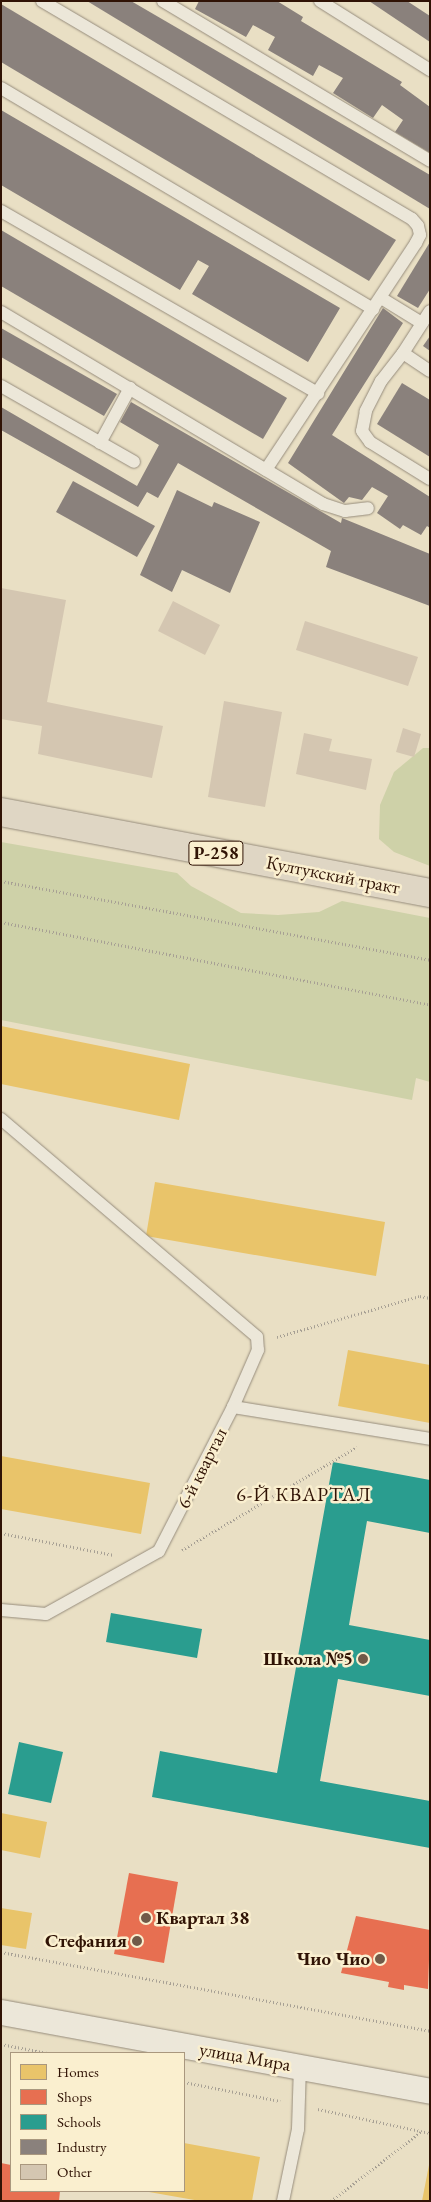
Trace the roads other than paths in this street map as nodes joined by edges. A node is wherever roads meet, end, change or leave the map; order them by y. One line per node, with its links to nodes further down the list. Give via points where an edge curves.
1 (42, 1): 8 (lane, via 412,219 420,234)
2 (163, 1): 6 (lane)
3 (320, 1): 4 (lane)
4 (430, 70)
5 (1, 88): 9 (lane)
6 (430, 161)
7 (1, 211): 17 (lane)
8 (381, 298): 9 (lane); 12 (lane)
9 (373, 309): 17 (lane)
10 (430, 311): 12 (lane)
11 (1, 312): 16 (lane)
12 (422, 323): 13 (lane)
13 (403, 354): 14 (lane); 21 (lane, via 381,381 366,411 362,431 370,442)
14 (430, 372)
15 (1, 386): 18 (lane)
16 (130, 388): 18 (lane); 20 (lane)
17 (318, 393): 20 (lane)
18 (100, 443): 19 (lane)
19 (134, 462)
20 (266, 470): 22 (lane, via 335,509)
21 (430, 479)
22 (368, 508)
23 (1, 812): 24 (main road, Култукский тракт / Р-258)
24 (430, 893)
25 (1, 1119): 26 (lane, via 256,1337 258,1350)
26 (233, 1407): 27 (lane, 6-й квартал); 28 (lane, 6-й квартал, via 159,1551 46,1614)
27 (430, 1439)
28 (1, 1610)
29 (1, 2012): 30 (street, улица Мира)
30 (300, 2066): 31 (street, улица Мира); 32 (lane, via 298,2128)
31 (430, 2091)
32 (284, 2201)

